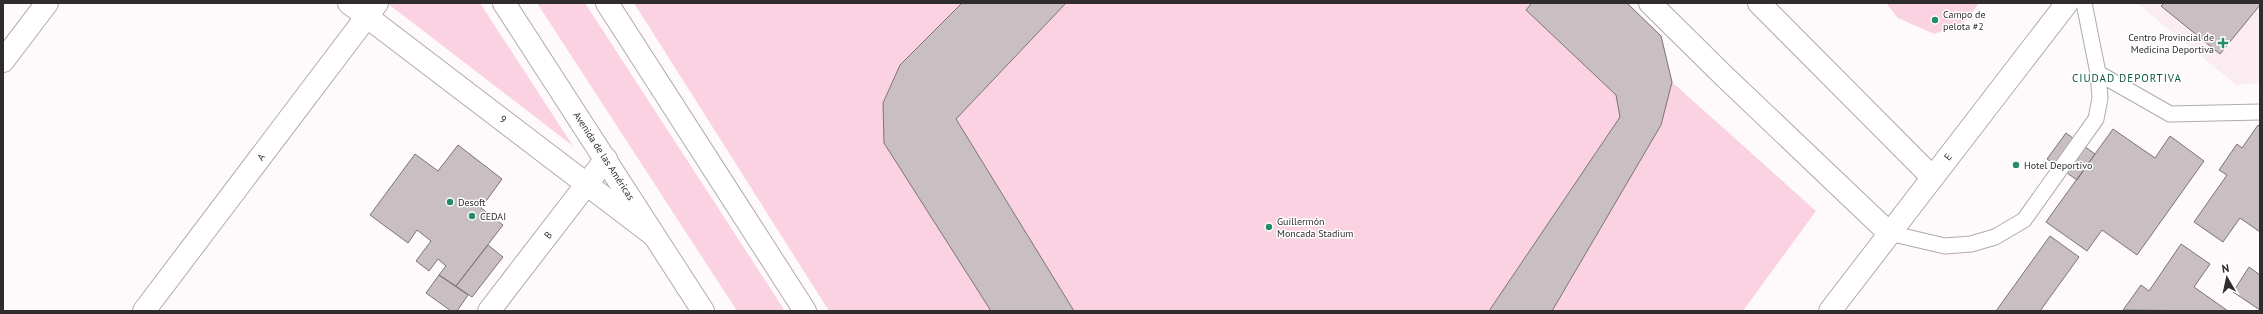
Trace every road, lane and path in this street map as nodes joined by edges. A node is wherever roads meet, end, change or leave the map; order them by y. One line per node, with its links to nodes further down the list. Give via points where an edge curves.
1 (47, 3): 10 (street)
2 (349, 3): 9 (street, 9)
3 (504, 3): 13 (street, Avenida de las Américas)
4 (607, 3): 21 (street)
5 (1650, 3): 16 (street)
6 (1759, 3): 14 (street)
7 (2067, 3): 14 (street, E)
8 (2084, 3): 11 (lane)
9 (373, 10): 15 (street, 9); 18 (street, A)
10 (3, 61)
11 (2098, 73): 12 (lane, via 2170,114); 16 (lane, via 2100,98 2096,119 2024,220 1995,236 1971,244 1945,246)
12 (2260, 112)
13 (606, 159): 15 (street, B); 17 (street, Avenida de las Américas)
14 (1932, 177): 16 (street, E)
15 (588, 183): 17 (street, 9); 19 (street, B)
16 (1889, 233): 22 (street, E)
17 (656, 236): 20 (street, Avenida de las Américas)
18 (144, 311)
19 (489, 311)
20 (702, 311)
21 (805, 311)
22 (1830, 311)

